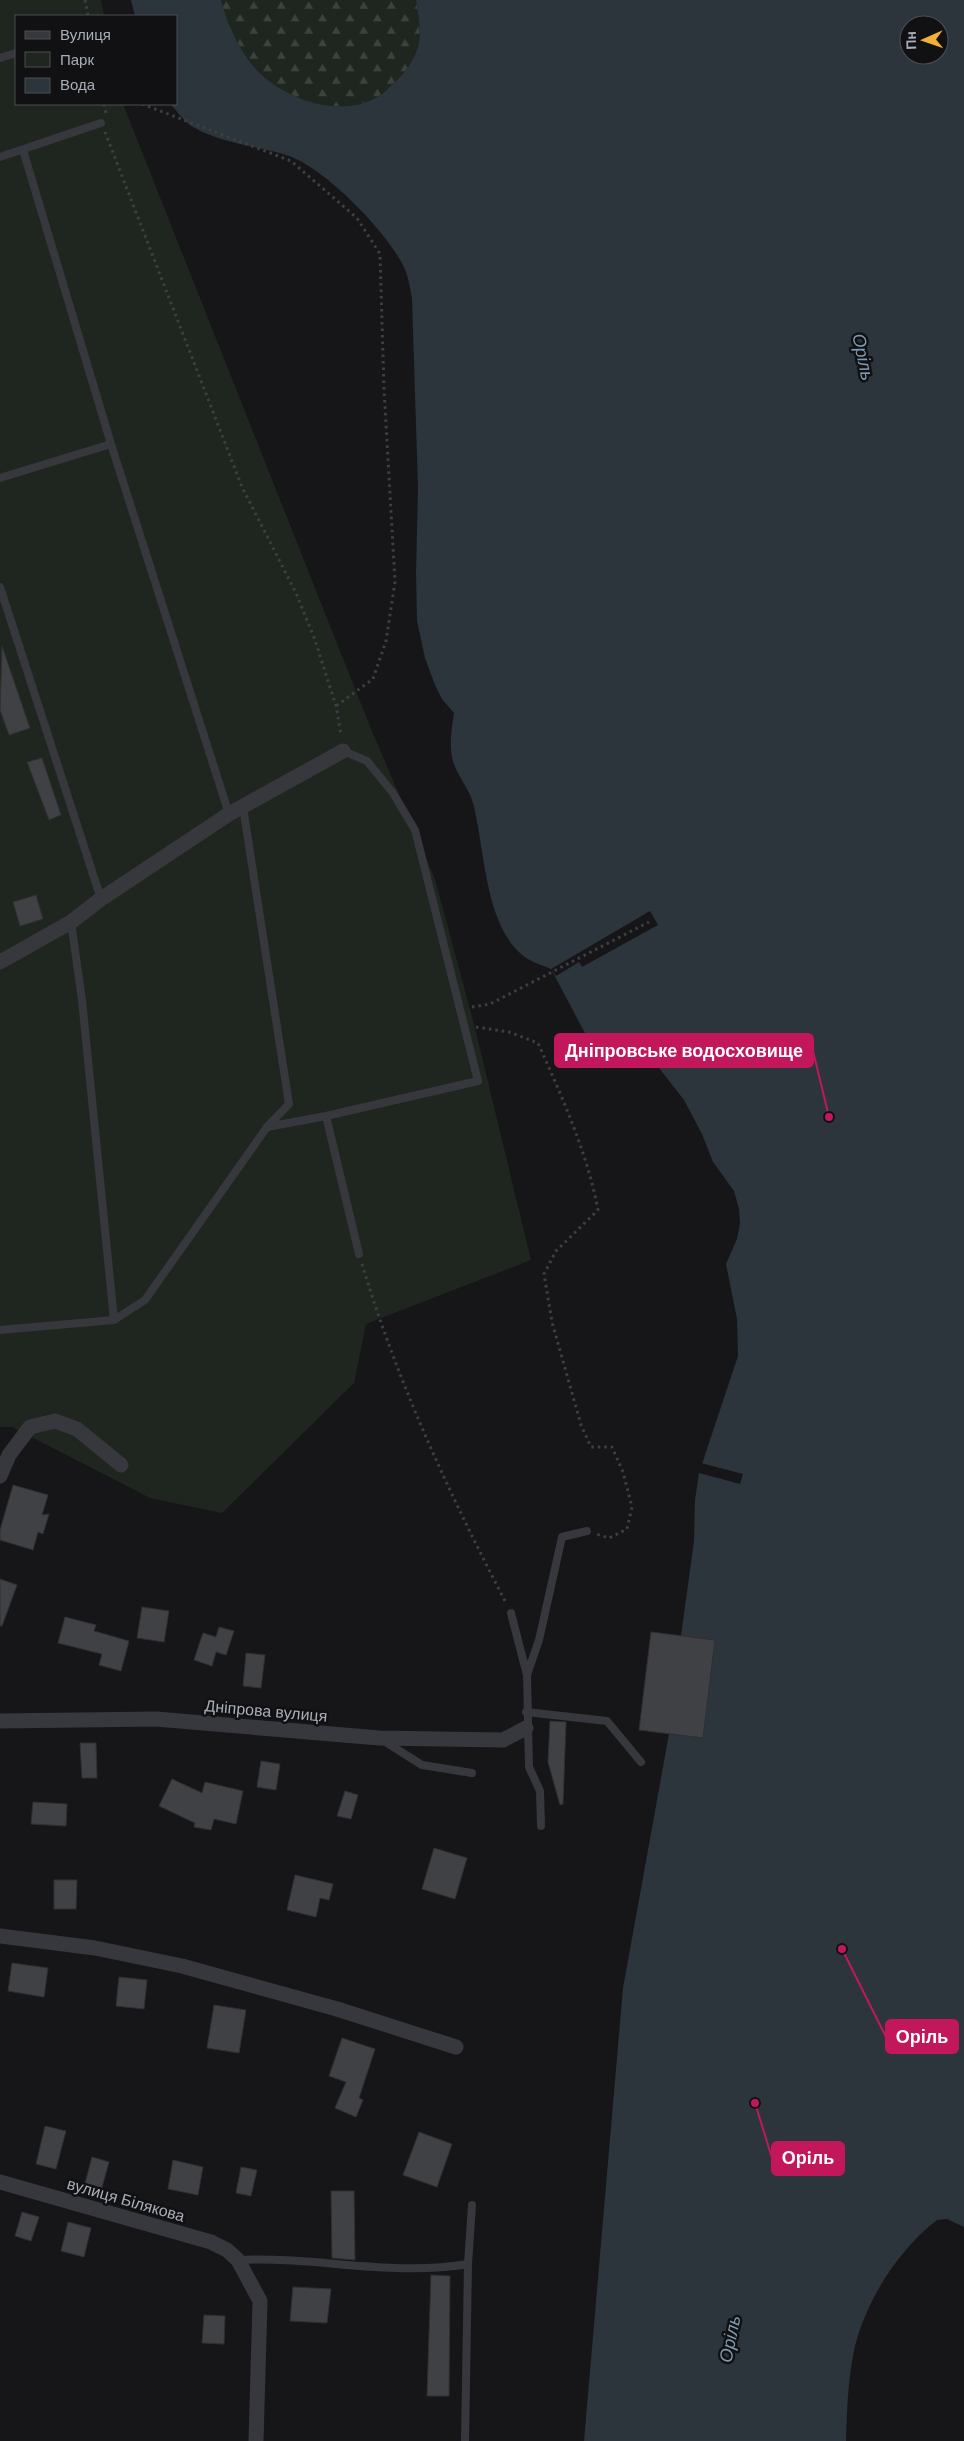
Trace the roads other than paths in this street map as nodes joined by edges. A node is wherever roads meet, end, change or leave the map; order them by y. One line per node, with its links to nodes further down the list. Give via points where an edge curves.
1 (15, 53): 2 (lane)
2 (0, 58)
3 (101, 123): 4 (lane)
4 (23, 150): 5 (lane); 6 (lane)
5 (0, 157)
6 (111, 444): 7 (lane); 10 (lane)
7 (0, 478)
8 (0, 588): 11 (lane)
9 (343, 751): 10 (street); 14 (lane, via 367,761 393,793 415,830 478,1081)
10 (236, 810): 11 (street); 15 (lane, via 289,1104)
11 (101, 899): 12 (street)
12 (71, 922): 13 (street); 17 (lane, via 82,1000)
13 (0, 962)
14 (326, 1116): 15 (lane); 16 (lane)
15 (267, 1127): 17 (lane, via 145,1300)
16 (359, 1254)
17 (114, 1320): 18 (lane)
18 (0, 1330)
19 (121, 1465): 20 (street, via 78,1429 56,1421 30,1427 9,1455)
20 (0, 1476)
21 (587, 1531): 23 (lane, via 562,1537 539,1640)
22 (511, 1613): 23 (lane)
23 (527, 1675): 24 (lane)
24 (526, 1712): 26 (lane); 28 (lane, via 606,1722)
25 (0, 1721): 27 (street, Дніпрова вулиця, via 156,1719)
26 (526, 1728): 27 (street, Дніпрова вулиця, via 504,1740); 30 (lane, via 528,1767 540,1792)
27 (379, 1738): 29 (lane, via 422,1765)
28 (641, 1762)
29 (472, 1773)
30 (541, 1826)
31 (0, 1936): 32 (street, via 95,1948 182,1966 337,2009)
32 (456, 2047)
33 (0, 2182): 35 (street, вулиця Білякова, via 211,2242)
34 (472, 2205): 36 (lane)
35 (238, 2260): 36 (lane, via 286,2259 432,2268); 37 (street, via 260,2301)
36 (468, 2264): 38 (lane)
37 (256, 2441)
38 (465, 2441)

